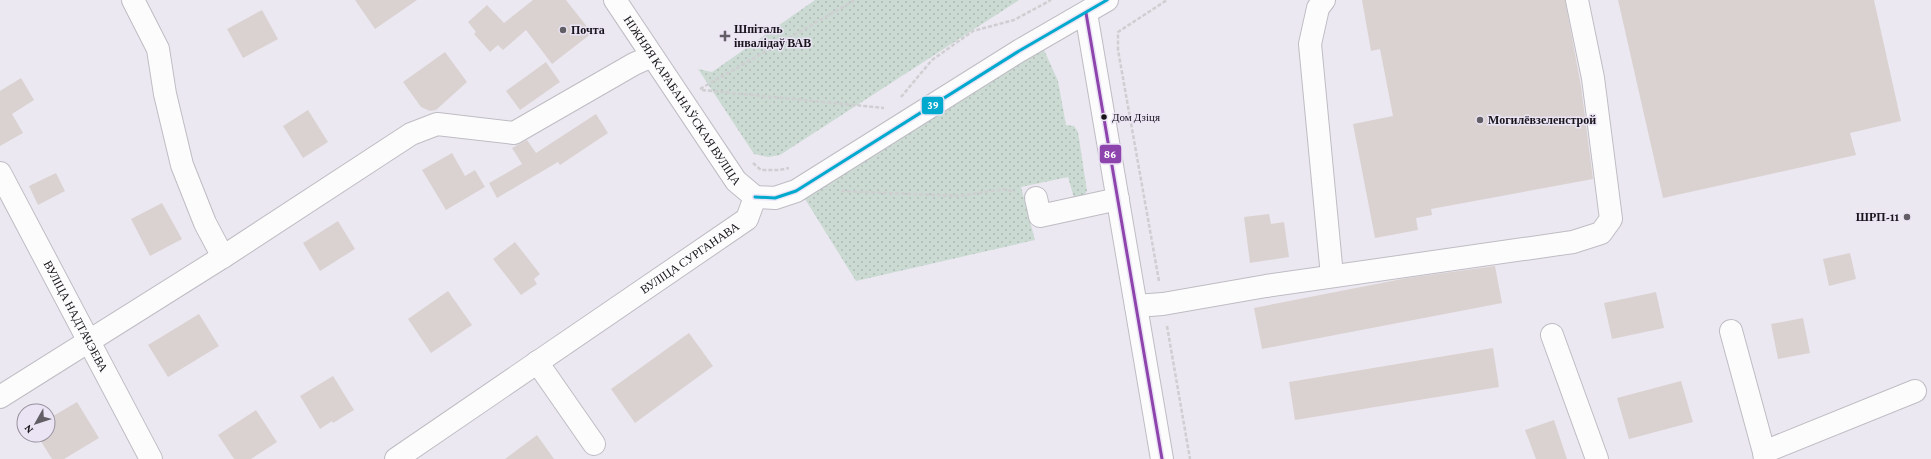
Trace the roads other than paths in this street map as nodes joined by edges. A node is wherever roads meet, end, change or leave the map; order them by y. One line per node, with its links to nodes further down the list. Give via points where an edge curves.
1 (133, 0): 12 (street, via 158,49 165,94 182,165 205,223)
2 (615, 0): 7 (street, НІЖНЯЯ КАРАБАНАЎСКАЯ ВУЛІЦА)
3 (1107, 0): 6 (street)
4 (1324, 0): 13 (street, via 1318,8 1310,44)
5 (1577, 0): 13 (street, via 1593,78 1611,219 1601,233 1573,242)
6 (1086, 13): 9 (street, via 1025,47 796,191 775,198); 11 (street)
7 (652, 56): 9 (street, НІЖНЯЯ КАРАБАНАЎСКАЯ ВУЛІЦА, via 736,181); 12 (street, via 514,133 437,124 411,134)
8 (0, 173): 17 (street, ВУЛІЦА НАДТАЧЭЕВА)
9 (755, 197): 18 (street, ВУЛІЦА СУРГАНАВА, via 747,219)
10 (1036, 198): 11 (street, via 1040,216)
11 (1118, 199): 14 (street)
12 (223, 257): 17 (street)
13 (1332, 276): 14 (street, via 1163,304)
14 (1136, 306): 25 (street)
15 (1731, 331): 22 (street)
16 (1552, 334): 26 (street)
17 (89, 341): 20 (street); 23 (street, ВУЛІЦА НАДТАЧЭЕВА)
18 (537, 362): 21 (street); 24 (street, ВУЛІЦА СУРГАНАВА)
19 (1915, 391): 22 (street)
20 (0, 397)
21 (594, 444)
22 (1764, 455)
23 (151, 459)
24 (396, 459)
25 (1162, 459)
26 (1597, 459)

